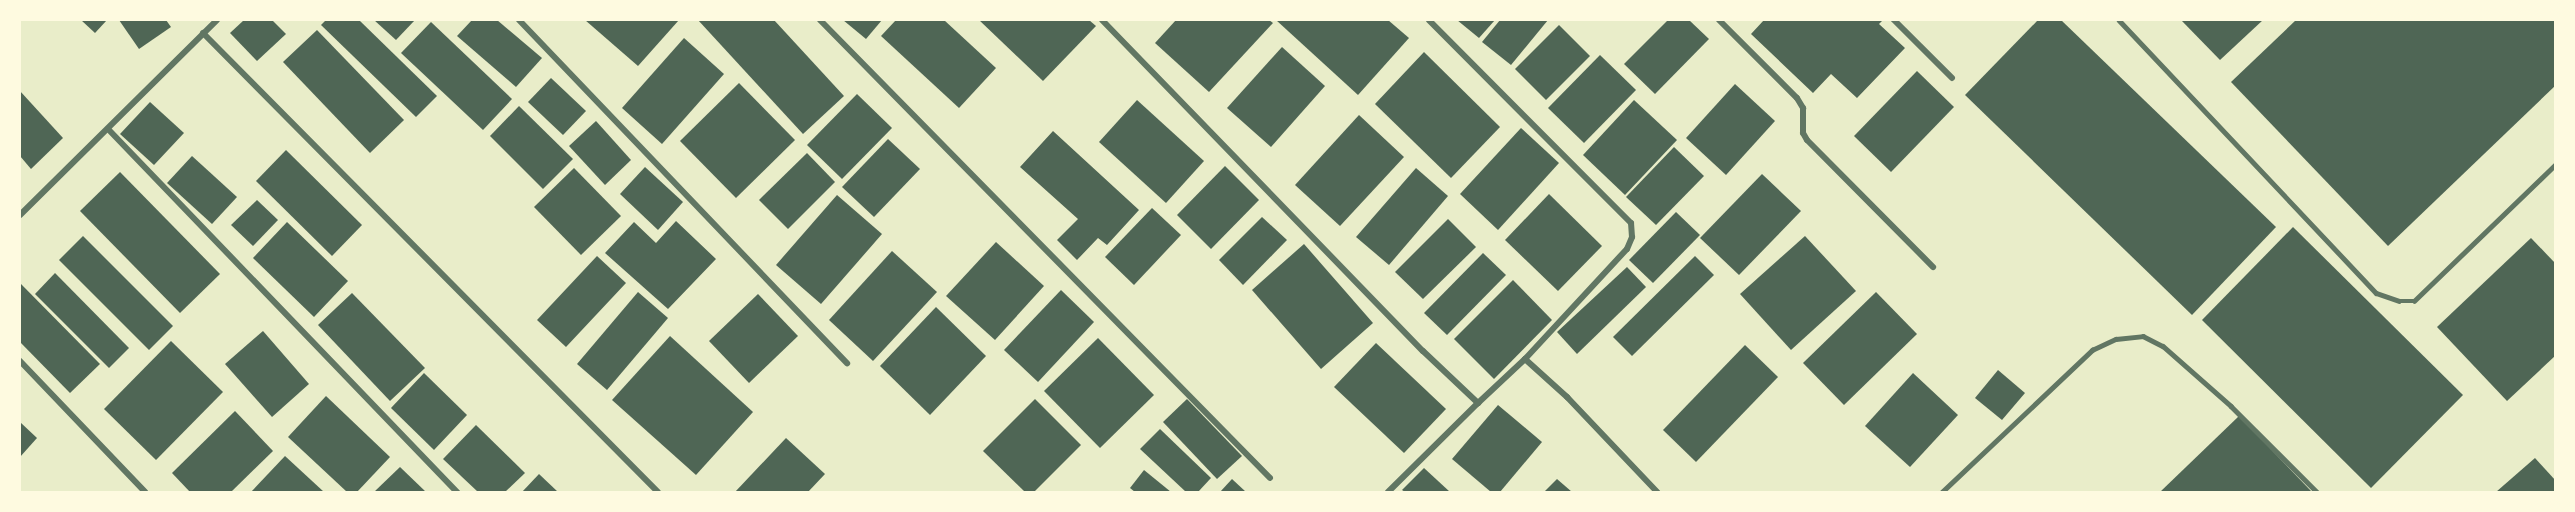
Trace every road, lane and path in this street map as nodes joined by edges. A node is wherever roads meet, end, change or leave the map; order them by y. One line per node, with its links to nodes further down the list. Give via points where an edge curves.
1 (217, 20): 9 (street)
2 (519, 20): 17 (street)
3 (820, 20): 19 (street)
4 (1102, 20): 18 (street)
5 (1429, 20): 15 (street, via 1631,223 1632,237 1627,249)
6 (1719, 20): 14 (street, via 1797,98 1803,108 1803,133 1807,140)
7 (1894, 20): 10 (street)
8 (2119, 20): 12 (lane, via 2376,293 2398,301 2414,301)
9 (203, 33): 11 (street); 22 (street)
10 (1952, 78)
11 (108, 129): 13 (street); 21 (street)
12 (2556, 164)
13 (20, 215)
14 (1933, 267)
15 (1524, 359): 18 (street); 24 (street, via 1567,397)
16 (20, 361): 20 (street)
17 (847, 363)
18 (1478, 403): 23 (street)
19 (1270, 478)
20 (145, 492)
21 (457, 492)
22 (658, 492)
23 (1388, 492)
24 (1657, 492)
25 (1942, 492): 26 (lane, via 2092,350 2116,339 2143,336 2163,346 2231,406)
26 (2318, 492)

